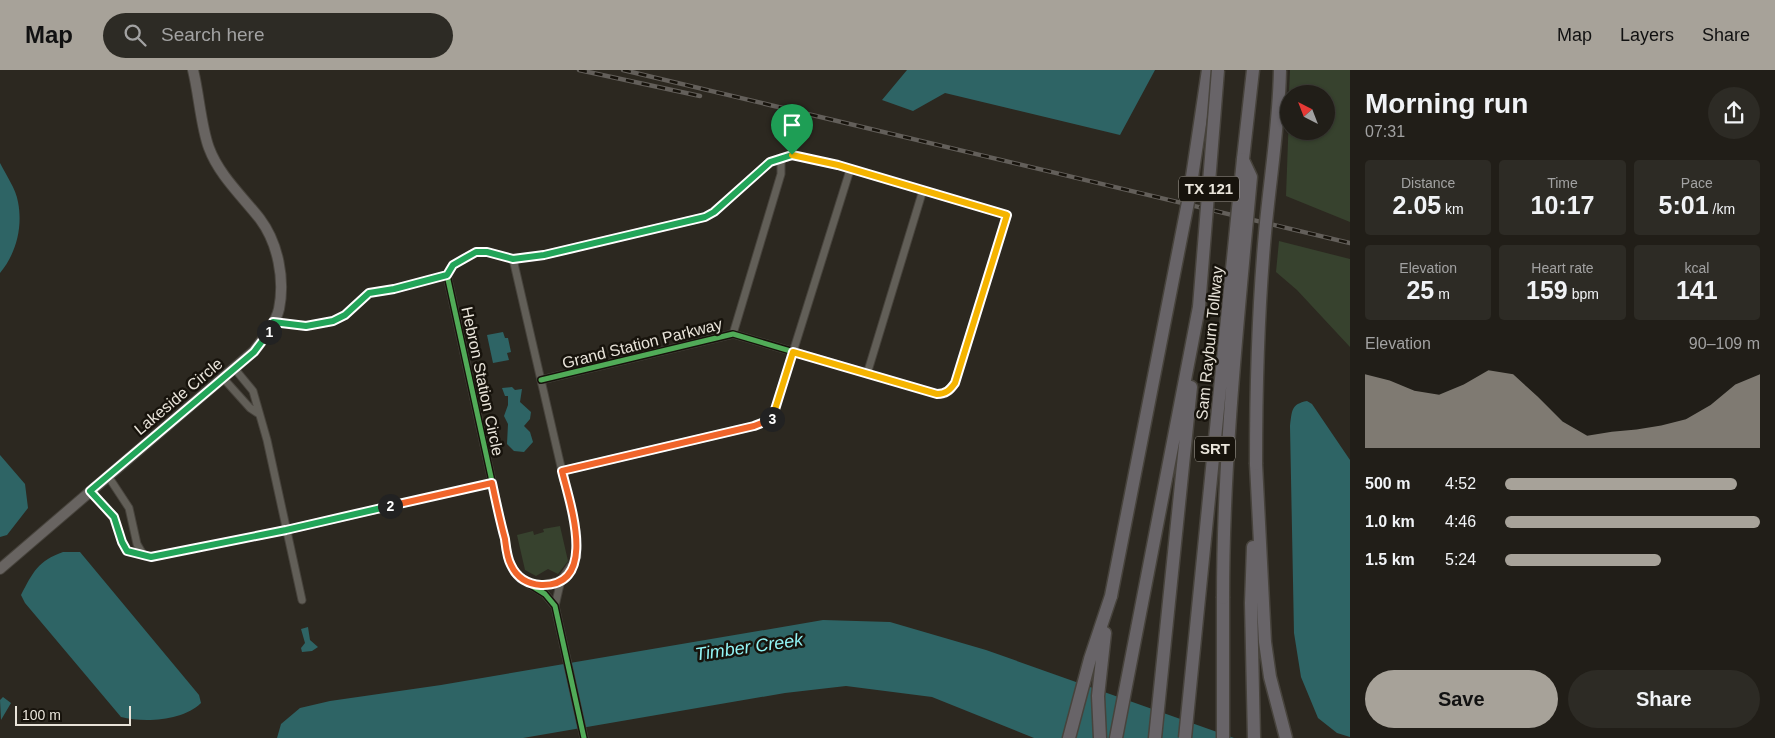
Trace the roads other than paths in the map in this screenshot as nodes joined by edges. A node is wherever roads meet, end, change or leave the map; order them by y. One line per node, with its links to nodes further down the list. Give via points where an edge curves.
1 (193, 70): 13 (street, Lakeside Circle, via 208,148 219,169 261,221 278,261 282,276 279,310)
2 (1208, 70): 31 (highway, bridge, via 1189,197)
3 (1218, 70): 12 (highway, TX 121, bridge)
4 (1253, 70): 7 (highway, TX 121)
5 (1280, 70): 21 (highway, bridge, via 1280,104 1265,234 1256,362)
6 (781, 158): 8 (street, via 792,155); 10 (street, via 770,162 705,217 544,255); 14 (street, via 781,174)
7 (1244, 159): 39 (highway, Sam Rayburn Tollway / SRT, bridge); 40 (highway, bridge, via 1251,178 1223,525)
8 (850, 170): 9 (street); 15 (street)
9 (922, 190): 17 (street); 17 (street, Grand Station Parkway, via 1007,215 955,383 950,390 937,394)
10 (513, 259): 11 (street, via 476,252 453,265); 19 (street)
11 (447, 275): 13 (street, via 369,293 345,315 333,321 306,326); 24 (street, Hebron Station Circle)
12 (1199, 308): 37 (highway); 38 (highway, Sam Rayburn Tollway / SRT)
13 (273, 322): 16 (street, Lakeside Circle, via 254,352)
14 (733, 334): 15 (street, Grand Station Parkway); 19 (street, Grand Station Parkway)
15 (793, 352): 17 (street, Grand Station Parkway); 22 (street, via 775,414 766,423)
16 (234, 368): 18 (street, Lakeside Circle); 20 (street, via 253,391)
17 (867, 374)
18 (223, 378): 20 (street); 23 (street, Lakeside Circle)
19 (541, 380): 22 (street)
20 (259, 414): 26 (street)
21 (1256, 464): 41 (highway, via 1251,603); 42 (highway, via 1265,642 1270,677)
22 (562, 471): 29 (street, via 577,536 577,557)
23 (108, 476): 25 (street, Lakeside Circle); 27 (street, via 128,508 137,544)
24 (492, 483): 26 (street); 30 (street, Hebron Station Circle, via 510,564 519,578)
25 (90, 491): 27 (street, via 114,517 127,551); 28 (street, Lakeside Circle)
26 (286, 530): 27 (street); 32 (street)
27 (144, 556)
28 (0, 569)
29 (561, 580): 30 (street, via 543,585); 33 (street)
30 (530, 584): 33 (street, Hebron Station Circle)
31 (1110, 596): 35 (highway); 36 (highway, via 1100,661)
32 (302, 600)
33 (555, 606): 34 (street)
34 (584, 738)
35 (1069, 738)
36 (1100, 738)
37 (1116, 738)
38 (1155, 738)
39 (1185, 738)
40 (1223, 738)
41 (1254, 738)
42 (1286, 738)

